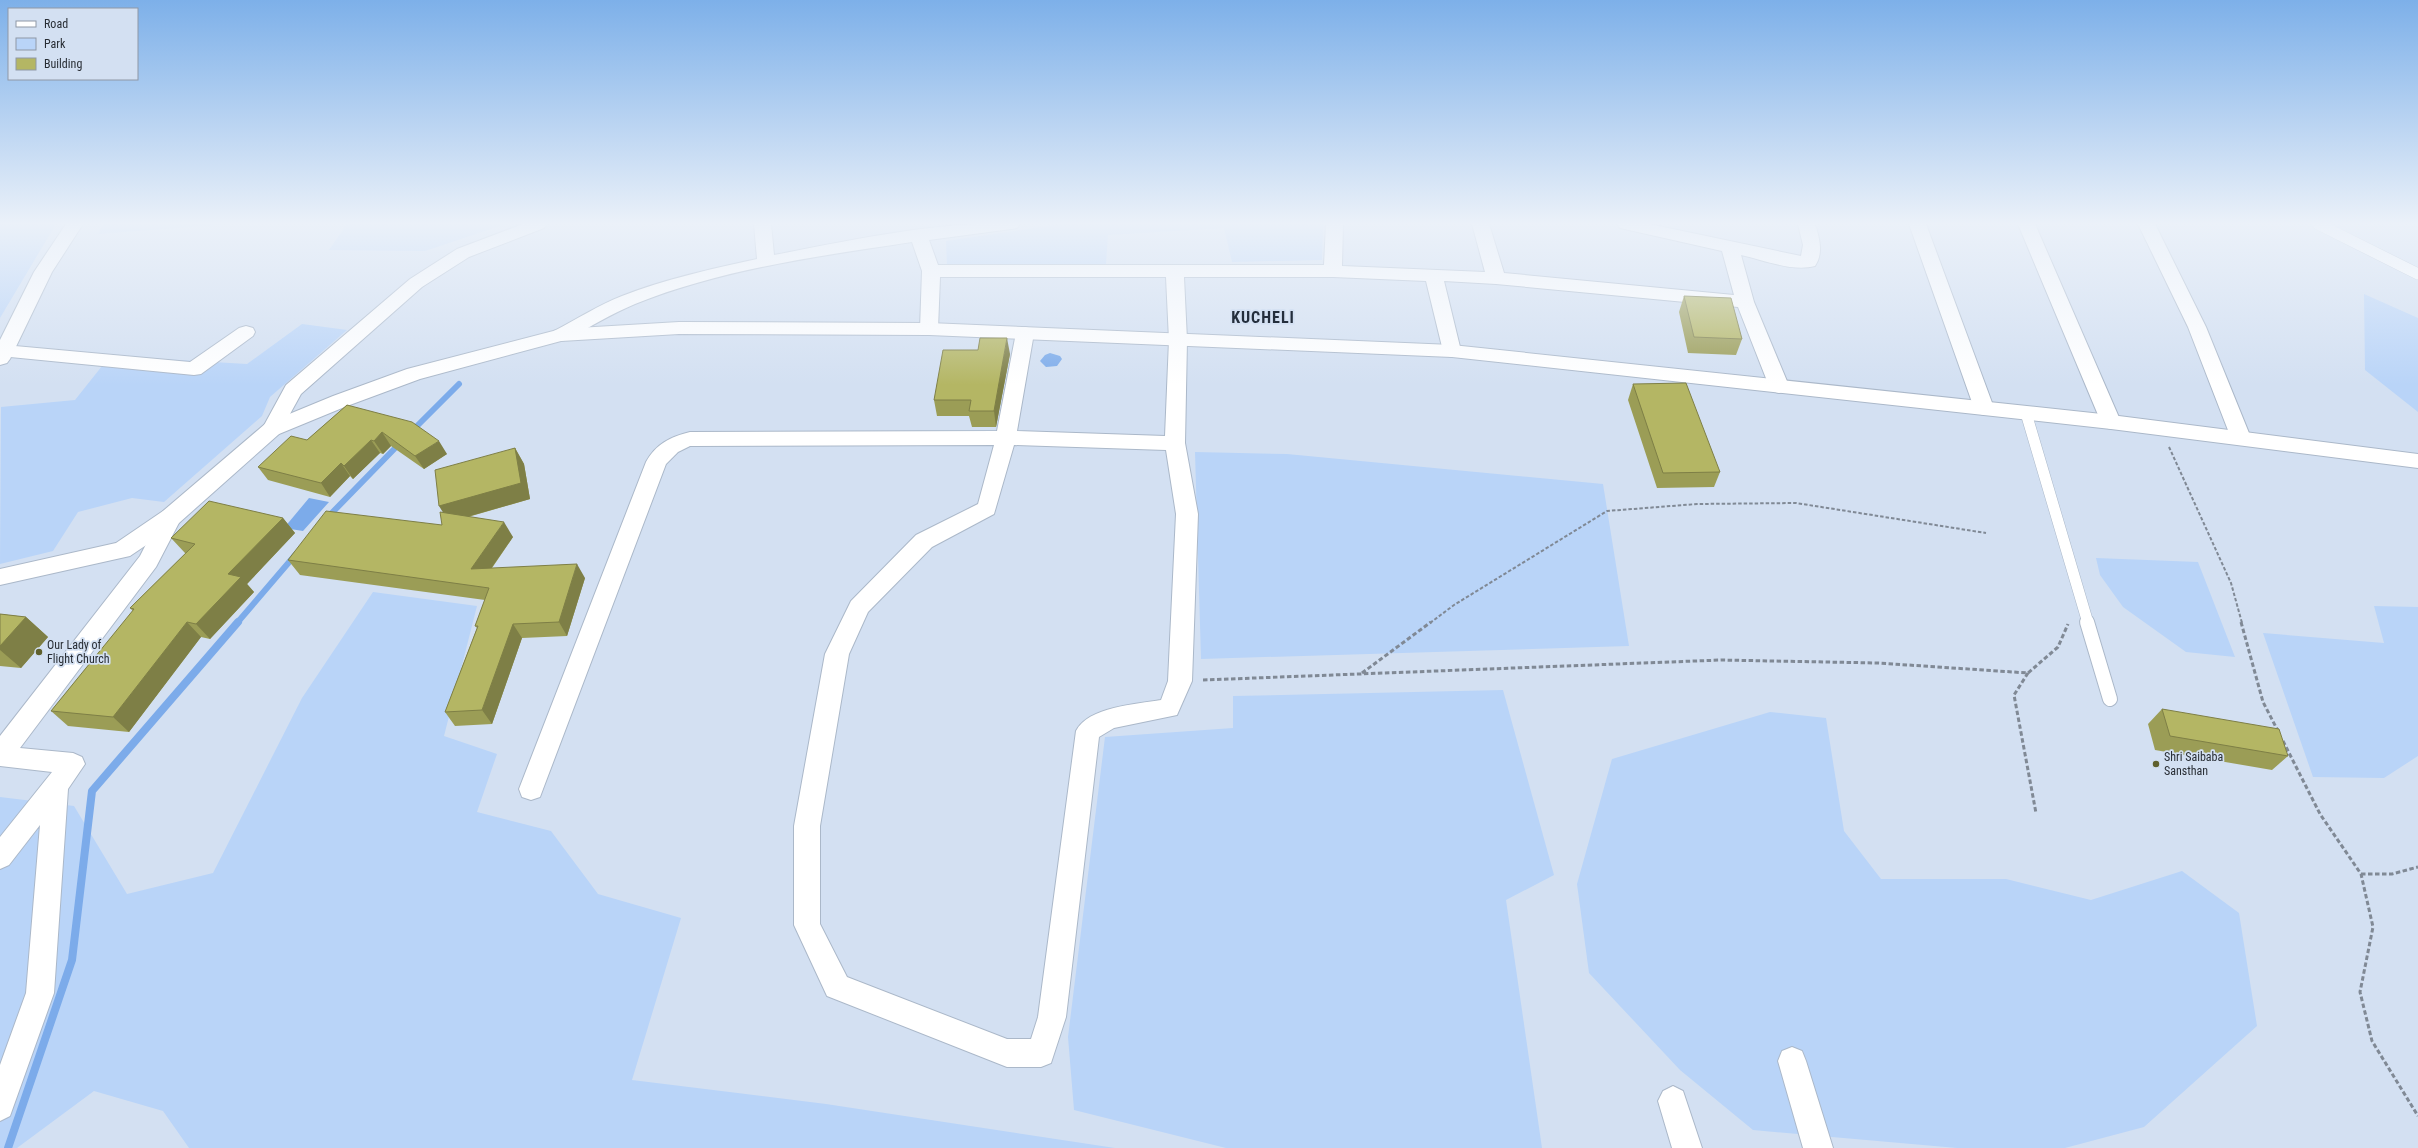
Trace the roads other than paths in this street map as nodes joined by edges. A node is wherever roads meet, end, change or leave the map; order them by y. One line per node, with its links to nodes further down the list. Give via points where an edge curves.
1 (39, 278): 20 (street)
2 (423, 278): 25 (street, via 293,390)
3 (706, 278): 17 (street, via 636,298)
4 (931, 278): 14 (street)
5 (1175, 278): 18 (street)
6 (1435, 278): 19 (street)
7 (1487, 278): 8 (street)
8 (1496, 278): 13 (street)
9 (1738, 278): 13 (street)
10 (1937, 278): 22 (street)
11 (2049, 278): 24 (street)
12 (2172, 278): 27 (street, via 2196,327)
13 (1745, 302): 21 (street)
14 (928, 329): 16 (street); 17 (street, via 679,328)
15 (246, 332): 20 (street, via 194,369)
16 (1025, 333): 18 (street); 26 (street)
17 (561, 335): 25 (street, via 414,374)
18 (1178, 340): 19 (street); 28 (street)
19 (1452, 351): 21 (street)
20 (2, 355)
21 (1779, 386): 22 (street)
22 (1984, 408): 23 (street)
23 (2026, 413): 24 (street); 32 (lane)
24 (2111, 422): 27 (street)
25 (272, 429): 30 (street)
26 (1006, 438): 28 (street); 28 (street, via 987,508 924,541 859,607 837,654 806,826 807,925 836,986 1007,1053 1041,1053 1052,1017 1088,731 1109,719 1169,708 1180,681 1187,514); 35 (street, via 690,440 675,443 662,451)
27 (2241, 438): 29 (street)
28 (1175, 443)
29 (2418, 461)
30 (171, 517): 31 (street, via 122,550); 33 (street, via 148,561)
31 (0, 577)
32 (2110, 699)
33 (0, 755): 34 (street, via 73,764)
34 (56, 784): 36 (street); 39 (street, via 40,993)
35 (531, 788)
36 (0, 856)
37 (1792, 1061): 41 (street)
38 (1673, 1101): 40 (street)
39 (0, 1106)
40 (1687, 1148)
41 (1818, 1148)

